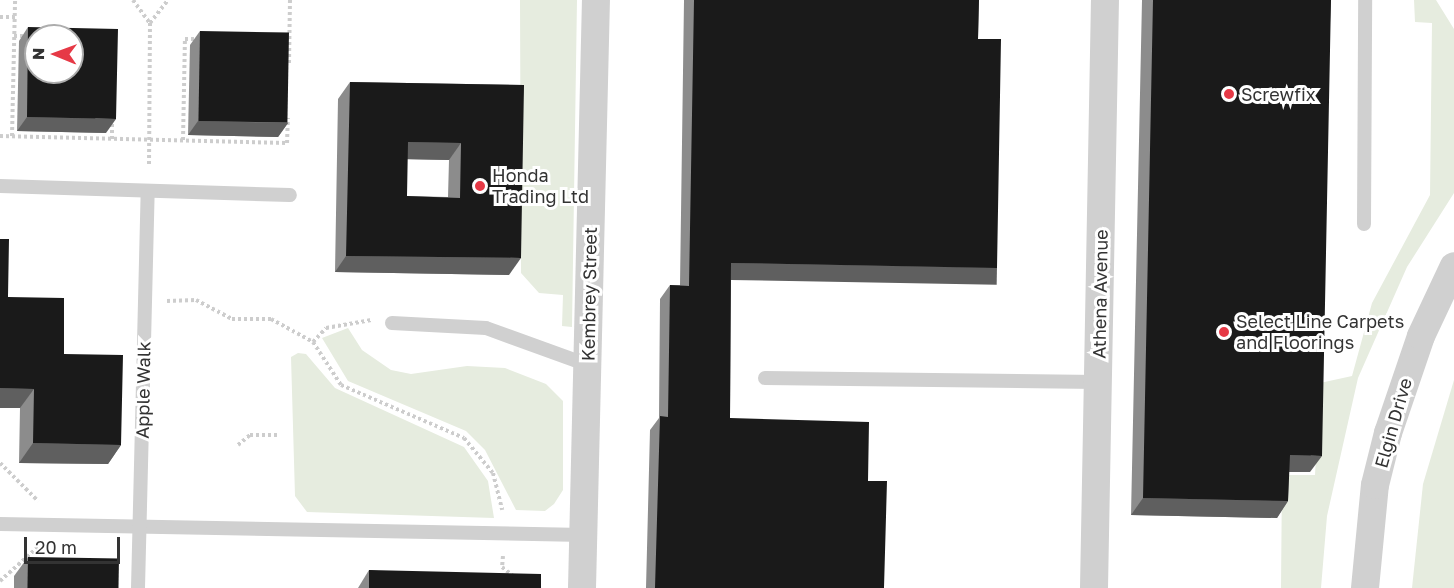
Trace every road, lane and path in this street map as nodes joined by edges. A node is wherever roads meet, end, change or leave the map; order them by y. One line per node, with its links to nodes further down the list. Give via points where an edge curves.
1 (15, 0): 9 (path)
2 (133, 0): 10 (path)
3 (168, 0): 10 (path)
4 (290, 0): 15 (path)
5 (596, 0): 32 (street, Kembrey Street)
6 (1105, 0): 34 (street, Athena Avenue)
7 (1365, 0): 27 (lane)
8 (0, 17): 9 (path)
9 (15, 17): 11 (path)
10 (150, 23): 22 (path)
11 (14, 36): 12 (path); 20 (path)
12 (24, 36)
13 (208, 39): 23 (path, via 185,39)
14 (278, 40): 15 (path)
15 (290, 41): 16 (path)
16 (289, 75)
17 (288, 109): 23 (path, via 287,142)
18 (112, 116): 21 (path)
19 (0, 136): 20 (path)
20 (12, 136): 21 (path)
21 (112, 139): 22 (path)
22 (149, 140): 23 (path); 25 (path)
23 (183, 140)
24 (0, 186): 25 (lane)
25 (148, 192): 26 (lane); 29 (lane, Apple Walk)
26 (291, 195)
27 (1364, 224)
28 (1454, 266): 48 (street, Elgin Drive, via 1421,336 1388,433 1375,485)
29 (146, 302): 31 (path, via 195,300 232,319 271,319); 40 (lane, Apple Walk)
30 (392, 323): 31 (path, via 342,322); 32 (lane, via 486,328)
31 (313, 342): 41 (path, via 341,384 464,438 493,473)
32 (588, 365): 42 (street, Kembrey Street)
33 (765, 378): 34 (lane)
34 (1098, 382): 47 (street, Athena Avenue)
35 (280, 435): 36 (path, via 250,435)
36 (238, 445)
37 (0, 463): 39 (path, via 41,504)
38 (0, 524): 39 (lane)
39 (42, 525): 40 (lane); 43 (path, via 41,544)
40 (140, 527): 41 (lane); 45 (lane, Apple Walk)
41 (504, 534): 42 (lane); 44 (path, via 502,567)
42 (584, 535): 46 (street, Kembrey Street)
43 (0, 581)
44 (519, 581)
45 (138, 588)
46 (582, 588)
47 (1094, 588)
48 (1365, 588)

